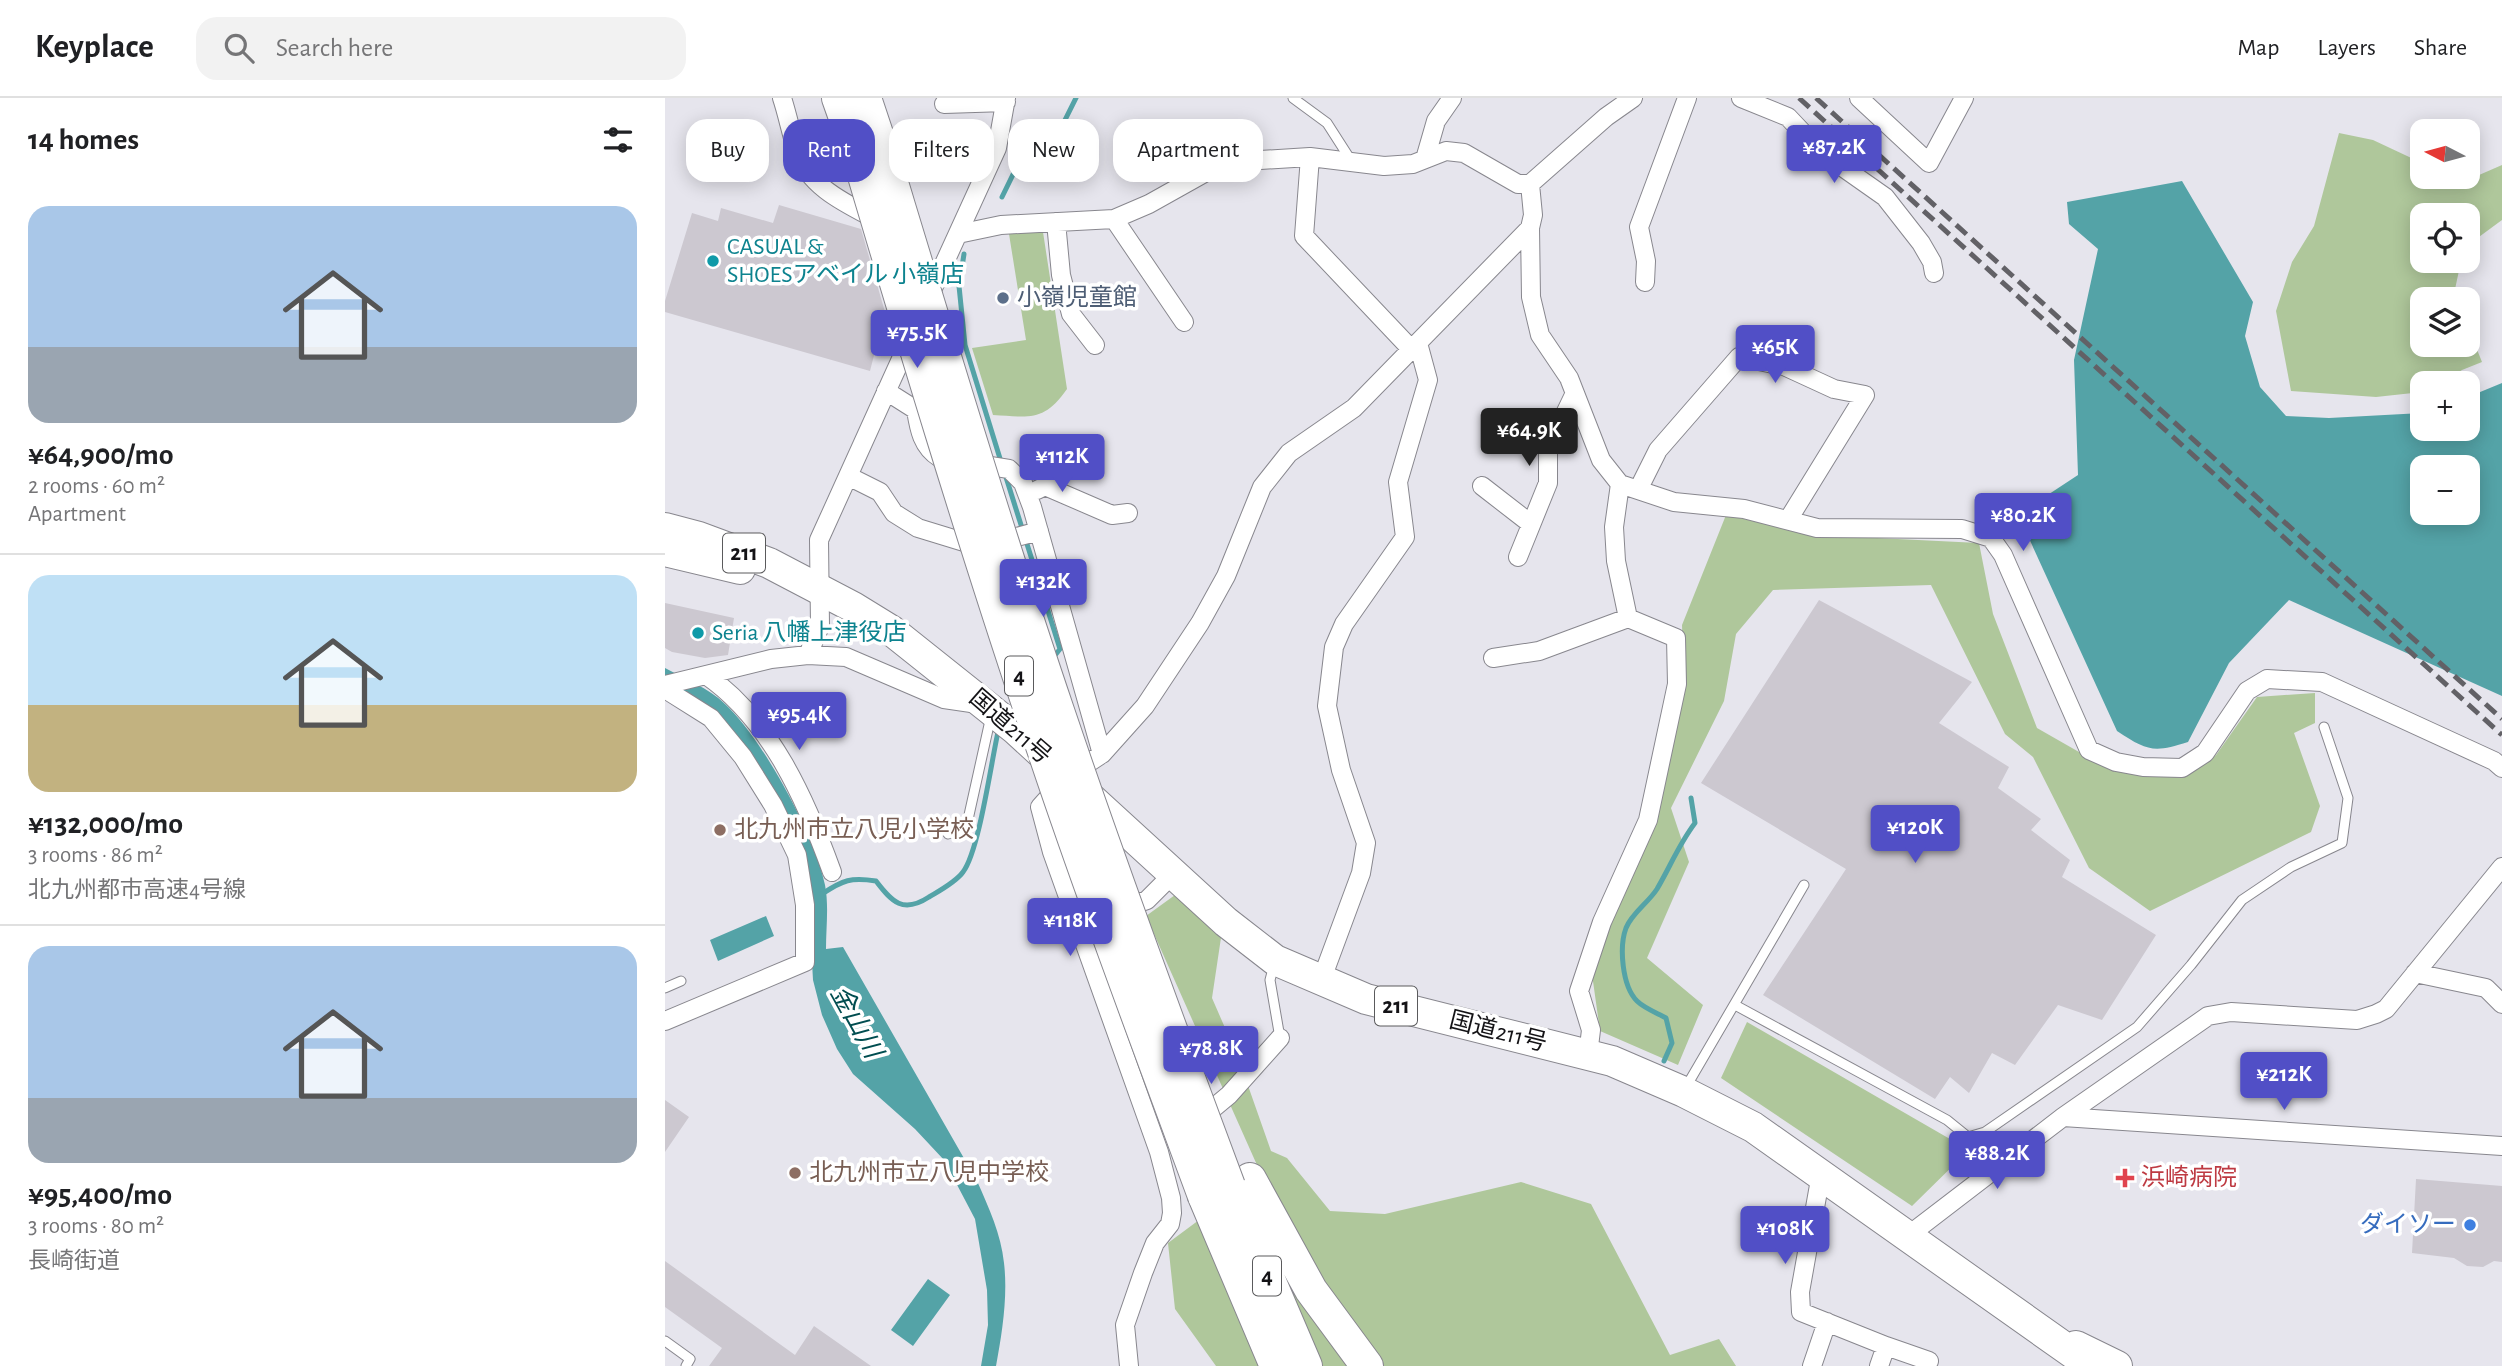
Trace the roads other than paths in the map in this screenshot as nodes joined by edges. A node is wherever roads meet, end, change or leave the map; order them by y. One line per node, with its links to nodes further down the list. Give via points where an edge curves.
1 (782, 98): 25 (street, via 797,153 812,178 831,195)
2 (838, 98): 13 (highway, 4)
3 (865, 98): 14 (highway, 4)
4 (1293, 98): 17 (lane, via 1327,123)
5 (1452, 98): 16 (street, via 1436,121)
6 (1633, 98): 20 (street)
7 (1688, 98): 27 (street, via 1639,227)
8 (1741, 98): 26 (street, via 1789,117 1821,152 1885,197 1921,243)
9 (1859, 98): 10 (street, via 1929,163)
10 (1964, 98)
11 (1006, 100): 12 (street); 24 (street, via 997,148)
12 (944, 104)
13 (851, 119)
14 (866, 119)
15 (1310, 157): 17 (street); 21 (street, via 1260,160 1208,171); 30 (street, via 1304,236)
16 (1425, 159): 17 (street, via 1403,165); 20 (street, via 1446,151 1464,153 1518,184)
17 (1353, 164)
18 (875, 165): 78 (highway, 4, bridge, via 1137,942)
19 (875, 173): 78 (highway, 4, bridge, via 938,427 1032,717 1114,951)
20 (1530, 184): 23 (street)
21 (1114, 219): 22 (street); 28 (street)
22 (1056, 222): 24 (street, via 1001,225); 29 (street, via 1061,275 1071,314)
23 (1530, 228): 30 (street); 32 (street, via 1531,297 1540,335 1569,378)
24 (958, 234): 25 (street)
25 (946, 259): 31 (street)
26 (1934, 273)
27 (1645, 282)
28 (1184, 321)
29 (1095, 345)
30 (1415, 346): 54 (street, via 1354,408 1289,453 1262,486 1226,576 1200,623 1145,706); 66 (street, via 1428,380 1398,482 1405,537 1344,624 1334,647 1327,706 1341,770 1366,843 1361,873)
31 (886, 391): 34 (street); 38 (street, via 916,410 921,436 932,453 1009,468)
32 (1574, 395): 37 (street, via 1601,460); 41 (street, via 1548,449 1548,483)
33 (1053, 458): 35 (street)
34 (848, 476): 43 (street, via 880,492 894,513 918,528 967,543 991,544); 46 (street, via 819,540)
35 (1045, 486): 38 (street); 39 (street, via 1112,515)
36 (1482, 486): 41 (street)
37 (1629, 487): 40 (street, via 1675,502 1744,509); 40 (street, via 1739,356 1784,366 1834,389 1865,395); 47 (street, via 1614,527)
38 (1028, 496): 43 (street)
39 (1128, 513)
40 (1788, 520): 55 (street, via 1817,528 1962,529 1991,538 2003,555 2089,750 2116,762 2182,768 2204,753 2247,691 2267,680 2322,682)
41 (1531, 524): 45 (street)
42 (665, 528): 46 (highway, 国道211号 / 211, via 769,563)
43 (1036, 532): 54 (street)
44 (665, 551): 46 (highway, 国道211号 / 211)
45 (1518, 556)
46 (819, 589): 48 (street, via 820,626); 52 (highway, 国道211号 / 211, via 892,631)
47 (1628, 618): 49 (street, via 1539,651); 72 (street, via 1676,638 1677,684 1647,820 1602,922 1579,991 1591,1030)
48 (809, 655): 50 (street, via 771,659); 52 (street, via 846,657 944,699)
49 (1493, 659)
50 (706, 676): 51 (street); 59 (street, via 730,692 787,769 814,822)
51 (665, 687): 70 (street, via 712,718 773,805 797,855 805,905 805,962)
52 (989, 708): 56 (highway, 国道211号 / 211); 57 (lane, via 967,824)
53 (2324, 727): 68 (lane, via 2348,798 2342,843 2291,867 2242,900 2137,1027 1985,1132 1968,1138 1947,1121)
54 (1102, 754): 56 (street)
55 (2502, 768)
56 (1067, 777): 60 (highway, 国道211号 / 211); 62 (street, via 1040,807)
57 (948, 834)
58 (2502, 867): 64 (street)
59 (832, 872)
60 (1173, 874): 62 (street, via 1147,900); 63 (highway, 国道211号 / 211)
61 (1804, 885): 68 (lane)
62 (1078, 924): 76 (street)
63 (1275, 960): 66 (highway, 国道211号 / 211); 71 (lane, via 1269,980)
64 (2415, 973): 69 (street, via 2486,988); 74 (street, via 2386,1009 2357,1020 2231,1012 2208,1016)
65 (681, 981): 67 (lane)
66 (1321, 981): 72 (highway, 国道211号 / 211, via 1366,999)
67 (665, 988)
68 (1735, 1004): 73 (lane)
69 (2502, 1004)
70 (665, 1021)
71 (1280, 1038): 76 (street, via 1229,1095)
72 (1588, 1055): 73 (highway, 国道211号 / 211)
73 (1684, 1092): 77 (highway, 国道211号 / 211, via 1753,1127)
74 (2063, 1117): 75 (street); 79 (street)
75 (2502, 1146)
76 (1159, 1152): 86 (street, via 1172,1213 1151,1253 1125,1325)
77 (1821, 1174): 79 (highway, 国道211号 / 211); 80 (street, via 1800,1292 1801,1312)
78 (1228, 1187): 87 (highway, via 1229,1285); 88 (highway, 4); 89 (highway, 4); 90 (highway)
79 (1909, 1235): 81 (highway, 国道211号 / 211)
80 (1827, 1322): 83 (street); 91 (street)
81 (2031, 1325): 93 (highway, 国道211号 / 211); 94 (highway, 国道211号 / 211)
82 (665, 1341): 85 (lane, via 690,1359)
83 (1887, 1346): 84 (street); 92 (street)
84 (1929, 1361)
85 (685, 1366)
86 (1129, 1366)
87 (1265, 1366)
88 (1276, 1366)
89 (1306, 1366)
90 (1367, 1366)
91 (1812, 1366)
92 (1879, 1366)
93 (2091, 1366)
94 (2117, 1366)

